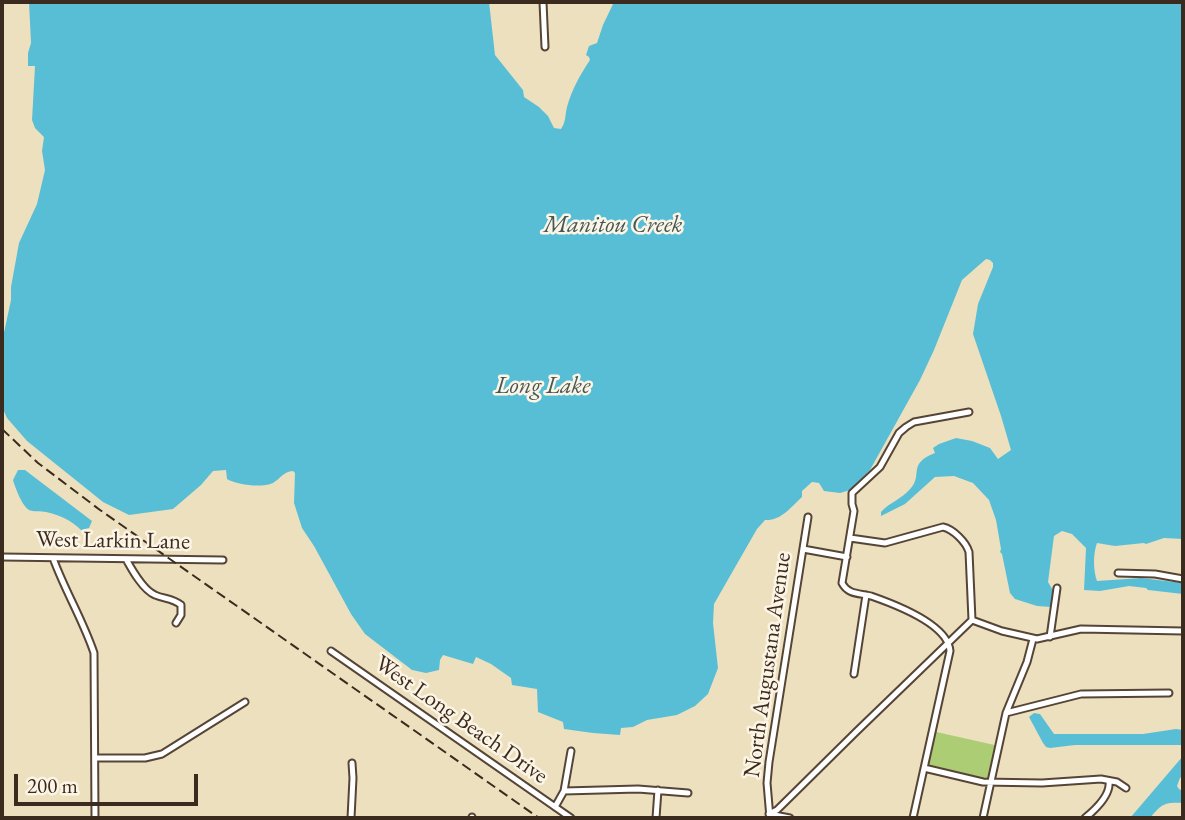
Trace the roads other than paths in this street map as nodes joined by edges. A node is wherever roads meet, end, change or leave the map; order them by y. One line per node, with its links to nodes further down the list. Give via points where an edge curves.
1 (543, 2): 2 (street)
2 (545, 47)
3 (969, 412): 5 (street, via 914,422 902,430 880,467 852,493)
4 (808, 517): 6 (street, North Augustana Avenue)
5 (850, 538): 8 (street); 16 (street, via 885,543 950,529 969,552)
6 (803, 549): 8 (street); 38 (street, North Augustana Avenue, via 769,762)
7 (2, 557): 9 (street, West Larkin Lane)
8 (847, 557): 15 (street, via 842,583 853,593)
9 (53, 558): 10 (street, West Larkin Lane); 28 (street, via 93,653)
10 (126, 559): 11 (street, West Larkin Lane); 17 (street, via 147,591 181,605)
11 (223, 560)
12 (1118, 573): 13 (street)
13 (1183, 579)
14 (1057, 588): 19 (street)
15 (866, 595): 21 (street, via 916,615); 23 (street)
16 (972, 620): 20 (street); 21 (street)
17 (176, 623)
18 (1183, 631): 19 (street, via 1081,629)
19 (1050, 637): 20 (street)
20 (1033, 639): 26 (street)
21 (949, 643): 30 (street); 38 (street)
22 (331, 651): 37 (street, West Long Beach Drive)
23 (854, 674)
24 (1170, 693): 26 (street, via 1081,694)
25 (245, 702): 28 (street, via 162,754)
26 (1006, 713): 32 (street)
27 (571, 751): 35 (street)
28 (95, 758): 39 (street)
29 (352, 763): 40 (street)
30 (924, 768): 32 (street); 44 (street)
31 (1109, 781): 32 (street); 33 (street); 46 (street, via 1106,795)
32 (991, 782): 45 (street)
33 (1126, 788)
34 (658, 790): 35 (street); 36 (street); 42 (street)
35 (564, 791): 37 (street)
36 (688, 793)
37 (555, 807): 41 (street, West Long Beach Drive)
38 (769, 816): 43 (street)
39 (95, 818)
40 (351, 818)
41 (571, 818)
42 (656, 818)
43 (790, 818)
44 (913, 818)
45 (983, 818)
46 (1085, 818)

